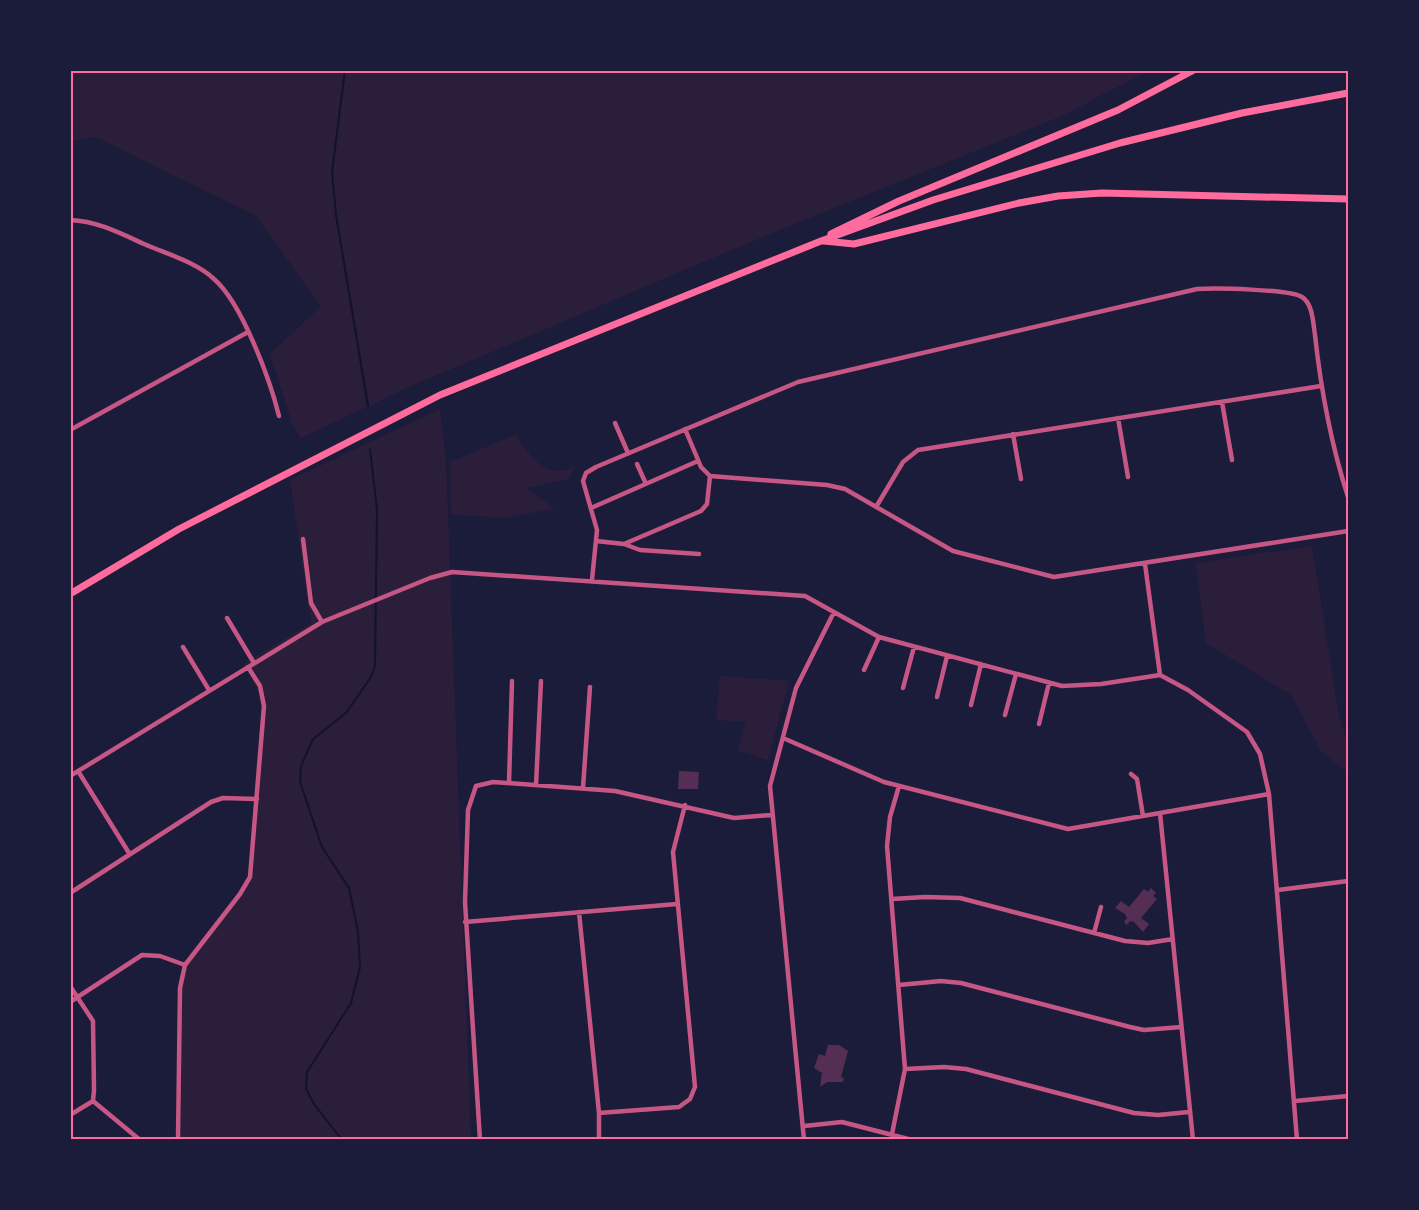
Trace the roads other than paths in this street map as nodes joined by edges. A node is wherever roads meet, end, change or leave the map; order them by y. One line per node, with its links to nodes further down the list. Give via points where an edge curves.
1 (1194, 70): 5 (highway, via 1118,110 891,205)
2 (1345, 94): 5 (highway, via 1242,113 1119,143 944,197)
3 (1348, 199): 5 (highway, via 1102,193 1058,196 854,244)
4 (70, 220): 6 (street, via 106,226 206,273 222,287)
5 (821, 241): 33 (highway, via 440,395 179,529)
6 (248, 332): 9 (street, via 267,372); 13 (street)
7 (1321, 386): 8 (street); 12 (street, via 1313,321 1301,297 1224,288 1197,289 798,382); 23 (street)
8 (1222, 402): 10 (street); 16 (street)
9 (279, 416)
10 (1118, 418): 14 (street); 20 (street)
11 (615, 423): 15 (street)
12 (685, 429): 15 (street); 17 (street)
13 (70, 430)
14 (1013, 434): 21 (street); 24 (street, via 918,450 903,462)
15 (628, 453): 25 (street, via 583,477)
16 (1232, 460)
17 (698, 461): 19 (street); 22 (street)
18 (637, 465): 22 (street)
19 (710, 476): 24 (street, via 827,485 845,489); 29 (street, via 707,504 701,511)
20 (1128, 477)
21 (1021, 479)
22 (646, 484): 25 (street)
23 (1348, 497)
24 (876, 507): 31 (street, via 953,550 1046,576 1063,577)
25 (591, 508): 28 (street)
26 (1348, 531): 31 (street)
27 (303, 539): 36 (street, via 311,603)
28 (596, 541): 29 (street); 32 (street)
29 (624, 544): 30 (street, via 640,550)
30 (699, 554)
31 (1145, 564): 46 (street)
32 (592, 580): 34 (street, via 805,596); 36 (street, via 444,573)
33 (70, 594)
34 (834, 612): 37 (street); 57 (street, via 796,688)
35 (227, 618): 41 (street)
36 (322, 622): 41 (street)
37 (879, 637): 39 (street); 44 (street)
38 (183, 646): 52 (street)
39 (914, 647): 40 (street); 51 (street)
40 (947, 656): 42 (street); 53 (street)
41 (254, 663): 43 (street)
42 (981, 664): 45 (street); 54 (street)
43 (248, 667): 52 (street); 66 (street, via 264,700)
44 (864, 670)
45 (1016, 674): 49 (street); 55 (street)
46 (1160, 675): 49 (street, via 1070,687); 65 (street, via 1247,732 1260,754)
47 (512, 681): 61 (street)
48 (541, 681): 62 (street)
49 (1049, 683): 56 (street)
50 (590, 687): 64 (street)
51 (903, 688)
52 (209, 690): 58 (street)
53 (937, 697)
54 (971, 705)
55 (1005, 715)
56 (1039, 724)
57 (783, 738): 63 (street); 69 (street, via 770,786)
58 (78, 771): 60 (street); 71 (street)
59 (1131, 774): 70 (street, via 1137,779)
60 (70, 776)
61 (509, 783): 62 (street); 79 (street, via 485,782 476,786 468,810)
62 (536, 784): 64 (street)
63 (899, 786): 70 (street, via 1062,828); 75 (street, via 887,830)
64 (583, 788): 67 (street)
65 (1269, 794): 68 (street); 73 (street)
66 (257, 799): 71 (street, via 218,799); 82 (street, via 247,885)
67 (684, 805): 69 (street, via 734,818); 76 (street, via 673,852)
68 (1160, 813): 70 (street); 81 (street)
69 (771, 815): 95 (street)
70 (1143, 816)
71 (129, 853): 74 (street)
72 (1348, 881): 73 (street)
73 (1278, 890): 91 (street)
74 (70, 893)
75 (892, 899): 80 (street, via 960,898); 83 (street)
76 (677, 904): 78 (street); 93 (street, via 693,1095 679,1107)
77 (1101, 907): 80 (street)
78 (579, 912): 79 (street); 93 (street)
79 (465, 922): 99 (street)
80 (1094, 933): 81 (street, via 1134,942)
81 (1173, 939): 87 (street)
82 (185, 964): 85 (street, via 142,955); 98 (street, via 180,988)
83 (899, 985): 87 (street, via 961,983 1144,1030); 88 (street)
84 (70, 986): 85 (street)
85 (78, 997): 86 (street); 90 (street, via 93,1021)
86 (70, 1002)
87 (1181, 1027): 92 (street)
88 (906, 1070): 92 (street, via 966,1069 1134,1113); 96 (street)
89 (1348, 1096): 91 (street)
90 (93, 1101): 94 (street); 97 (street)
91 (1295, 1101): 104 (street)
92 (1189, 1112): 103 (street)
93 (599, 1113): 100 (street)
94 (70, 1115)
95 (804, 1126): 96 (street, via 842,1122); 101 (street)
96 (892, 1134): 102 (street)
97 (140, 1140)
98 (178, 1140)
99 (480, 1140)
100 (599, 1140)
101 (804, 1140)
102 (912, 1140)
103 (1193, 1140)
104 (1297, 1140)

